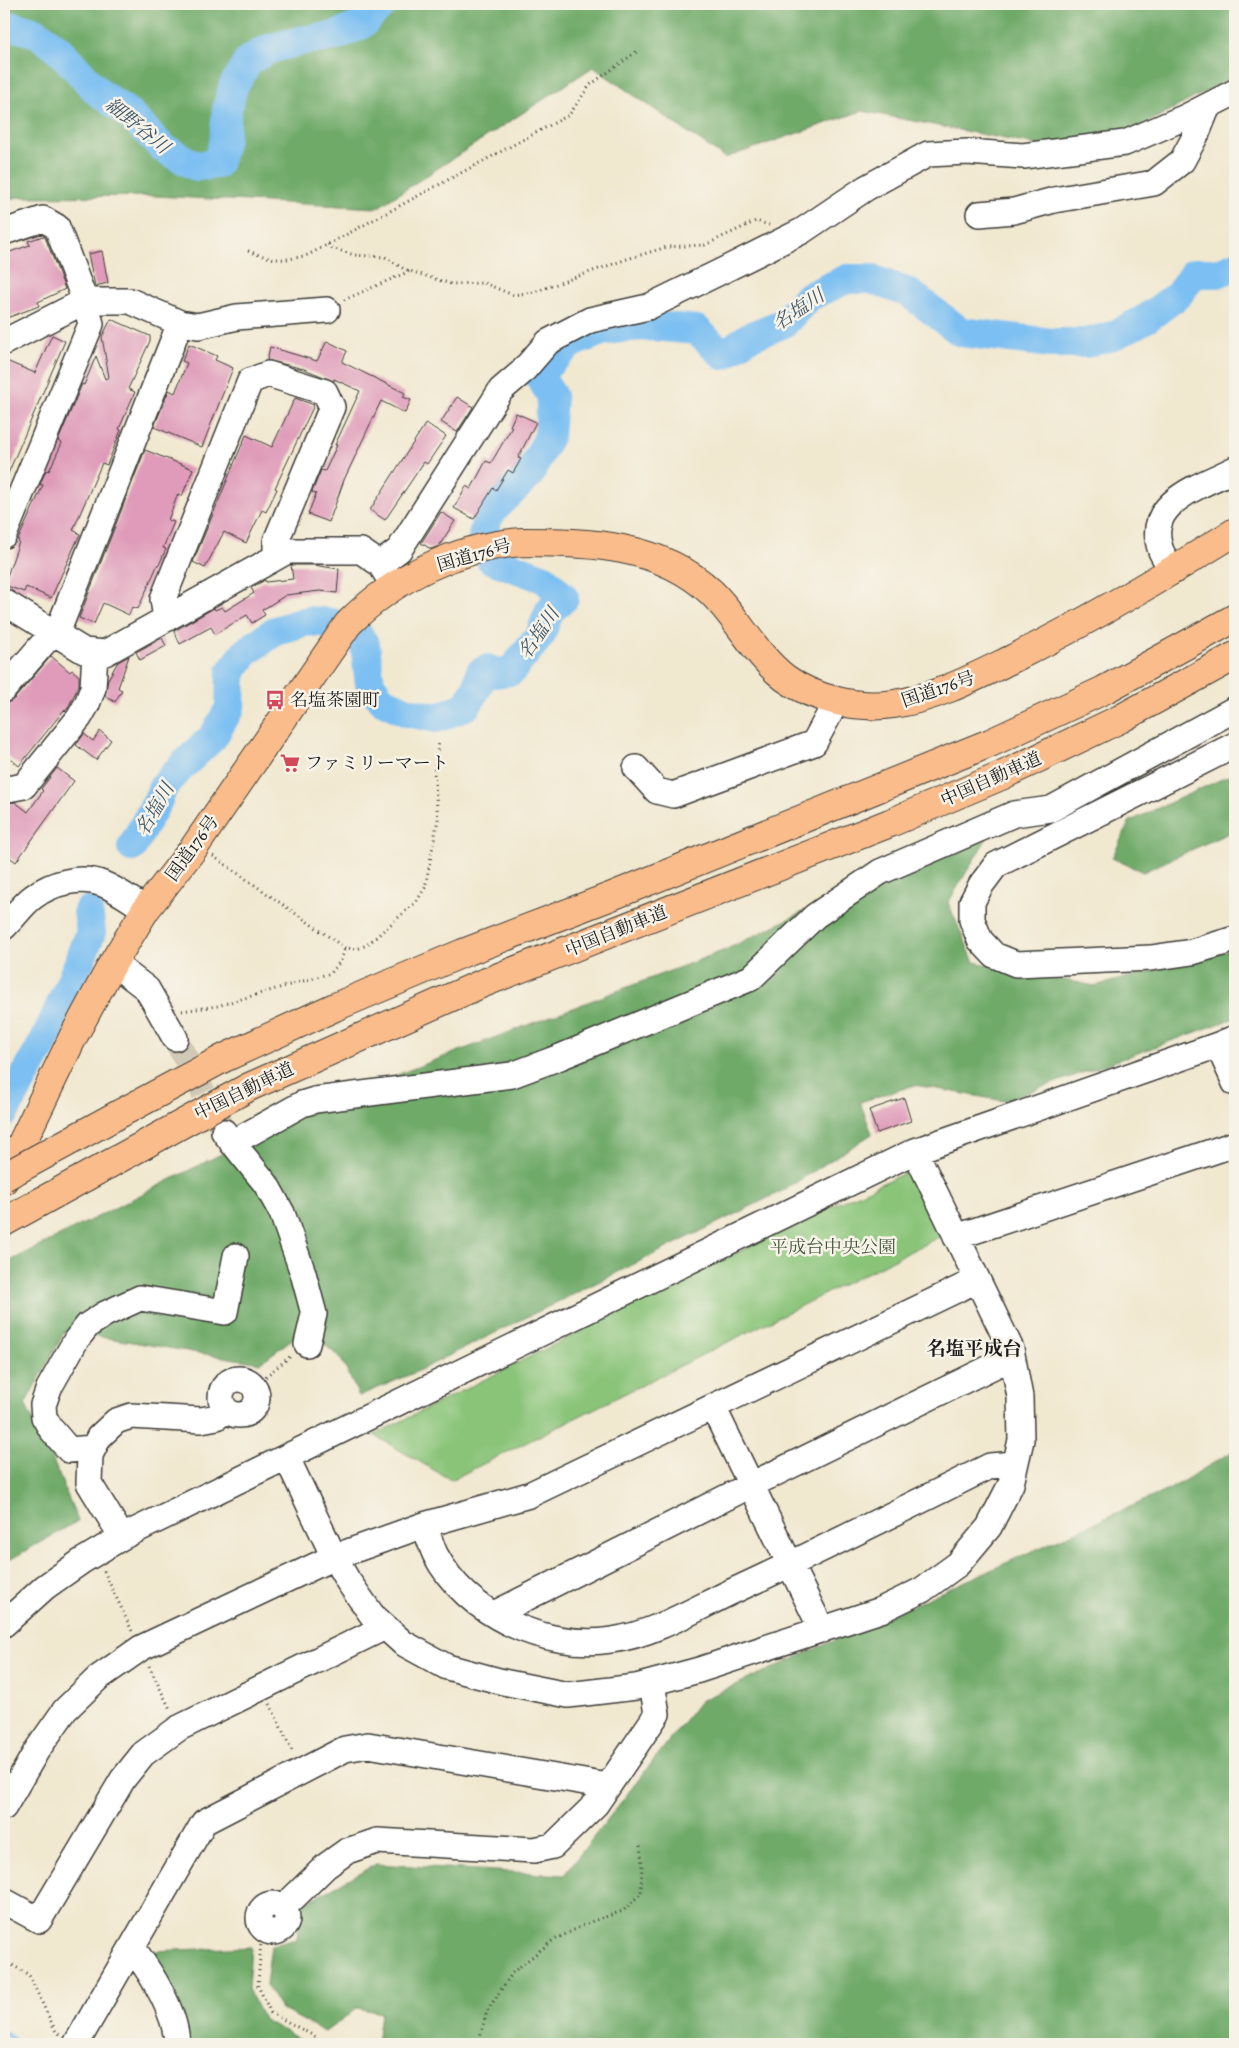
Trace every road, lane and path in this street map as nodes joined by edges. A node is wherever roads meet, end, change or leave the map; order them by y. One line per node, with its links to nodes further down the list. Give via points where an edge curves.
1 (638, 50): 7 (path, via 590,85 569,115)
2 (1235, 92): 3 (street)
3 (1208, 106): 4 (street, via 1182,161 1154,183); 6 (street, via 1125,143 1023,156 967,152 928,154 866,188)
4 (979, 214)
5 (4, 232): 10 (street, via 43,219 57,227)
6 (796, 234): 9 (path, via 756,221 705,245 667,247 534,292 513,295 484,283 452,284); 19 (street, via 648,306 590,320 548,342 501,390 399,550)
7 (328, 244): 8 (path, via 308,255 286,261); 9 (path, via 354,255 385,257)
8 (248, 252)
9 (410, 271): 11 (path)
10 (85, 301): 12 (street, via 130,301); 13 (street); 16 (street, via 91,324)
11 (327, 310): 12 (street, via 237,317 198,326)
12 (180, 323): 23 (street, via 62,623)
13 (4, 342)
14 (1235, 469): 18 (street, via 1182,495 1168,505 1160,518 1159,543)
15 (1235, 532): 18 (highway, 国道176号)
16 (4, 535)
17 (276, 557): 19 (street, via 287,551 361,551); 22 (street); 22 (street, via 276,542 332,407 324,392 268,374 250,382 163,599)
18 (1173, 571): 27 (highway, 国道176号, via 1054,638 969,680 915,700 894,704)
19 (387, 575): 27 (highway, 国道176号, via 424,569 472,551 508,543 609,546 646,553 684,571 711,592 770,665 787,679); 33 (highway, 国道176号, via 364,608 348,624)
20 (4, 602): 23 (street)
21 (1235, 618): 45 (highway, 中国自動車道, bridge, via 1104,690 990,743 463,953 224,1058)
22 (166, 619): 24 (street, via 105,653)
23 (52, 632): 24 (street, via 84,651); 26 (street)
24 (95, 652): 32 (street, via 93,688 79,718 24,786)
25 (1235, 656): 46 (highway, 中国自動車道, via 1120,719 1001,776 445,1000 249,1087)
26 (4, 689)
27 (837, 700): 31 (street, via 814,743 673,795 657,791)
28 (1235, 709): 50 (street, via 1051,809 1014,814 880,872 815,916 752,978 512,1075 315,1100 228,1137 266,1184 282,1213 304,1273 314,1314)
29 (440, 742): 37 (path, via 434,772 438,819 425,888 416,902 367,945 357,949)
30 (1235, 745): 36 (street, via 996,865 972,902 972,920 980,940 994,955 1016,964 1152,958 1192,952)
31 (636, 768)
32 (4, 787)
33 (196, 844): 34 (highway, 国道176号); 37 (path)
34 (146, 909): 35 (street, via 103,884 86,880 68,882 49,887 33,897); 38 (highway, 国道176号)
35 (4, 927)
36 (1235, 939)
37 (345, 948): 39 (path, via 331,973 217,1006)
38 (113, 963): 39 (street, via 147,989); 45 (highway, 国道176号)
39 (161, 1013): 40 (street)
40 (175, 1038)
41 (1227, 1042): 42 (street); 44 (street)
42 (1235, 1083)
43 (1235, 1144): 47 (street)
44 (915, 1151): 47 (street); 55 (street)
45 (4, 1178)
46 (4, 1222)
47 (956, 1237): 49 (street)
48 (236, 1256): 54 (street, via 226,1312 140,1298 88,1325 76,1340 49,1388 43,1405 44,1417 69,1450)
49 (977, 1280): 51 (street, via 1011,1349); 53 (street)
50 (307, 1344): 52 (path)
51 (1012, 1358): 56 (street, via 1020,1396 1021,1440); 57 (street)
52 (254, 1386): 54 (street, via 240,1379 226,1384 221,1392 226,1410 217,1417 201,1420 131,1416 116,1421 99,1437)
53 (713, 1407): 57 (street); 58 (street, via 529,1495)
54 (93, 1448): 59 (street, via 89,1483)
55 (287, 1458): 59 (street); 60 (street)
56 (1015, 1464): 61 (street, via 990,1466); 65 (street, via 1011,1484 989,1527 958,1564 922,1590 881,1610)
57 (751, 1485): 61 (street); 62 (street)
58 (424, 1525): 60 (street); 62 (street, via 436,1554 451,1577)
59 (122, 1537): 63 (street, via 45,1587)
60 (334, 1557): 64 (street, via 372,1615); 70 (street, via 149,1644 98,1678 65,1710)
61 (790, 1565): 62 (street, via 647,1632 612,1640 579,1642 552,1638 523,1630); 65 (street)
62 (494, 1614)
63 (4, 1624)
64 (385, 1627): 66 (street, via 403,1643 447,1667 503,1682 568,1695); 67 (street)
65 (822, 1630): 66 (street)
66 (652, 1683): 69 (street, via 657,1714)
67 (262, 1687): 68 (path); 72 (street, via 179,1728 143,1754 122,1779 39,1920)
68 (302, 1771): 69 (street, via 345,1749 368,1745); 74 (street, via 204,1822)
69 (608, 1786): 73 (street, via 596,1804 553,1846 534,1850 377,1842 347,1850 283,1908 270,1904 261,1910 259,1924)
70 (4, 1807)
71 (640, 1845): 79 (path, via 641,1893 623,1911 590,1922 552,1941 513,1972 487,2011)
72 (4, 1900)
73 (267, 1932): 78 (path, via 261,1941 258,1986 271,2013 318,2038)
74 (132, 1947): 76 (street); 77 (street, via 149,1970 163,1998 177,2032)
75 (4, 1960): 76 (path, via 29,1975)
76 (66, 2038)
77 (177, 2044)
78 (317, 2044)
79 (478, 2044)

